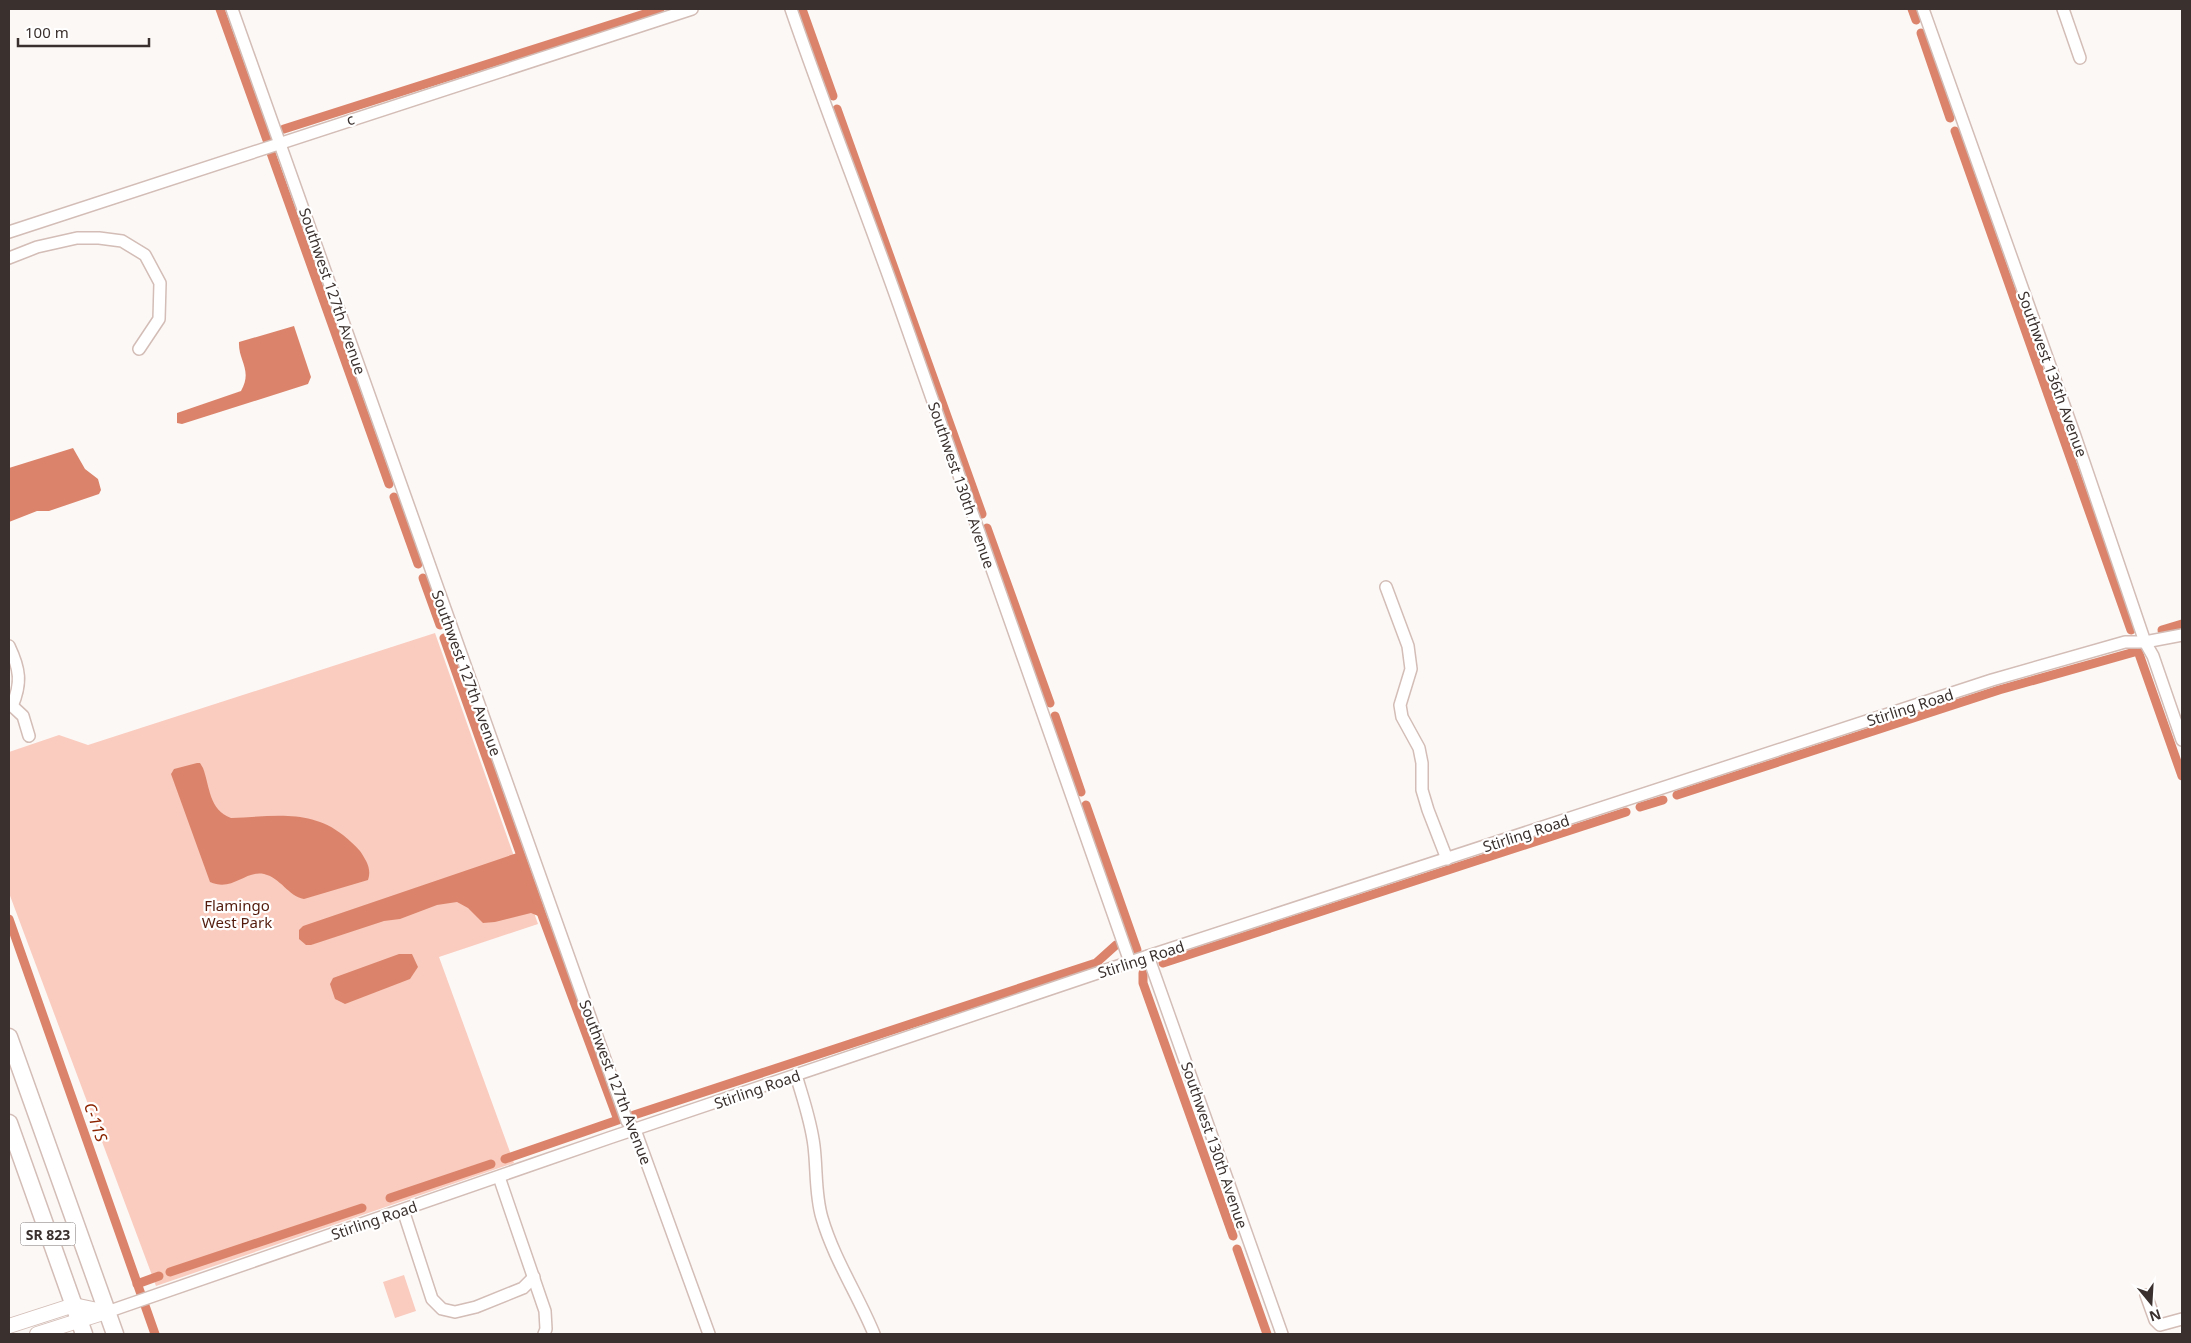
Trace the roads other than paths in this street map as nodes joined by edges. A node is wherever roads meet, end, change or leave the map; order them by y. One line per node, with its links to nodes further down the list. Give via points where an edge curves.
1 (232, 9): 7 (street, Southwest 127th Avenue)
2 (692, 9): 7 (street, c)
3 (791, 9): 20 (street, Southwest 130th Avenue, via 912,340)
4 (1923, 9): 13 (street, Southwest 136th Avenue)
5 (2063, 9): 6 (street)
6 (2080, 58)
7 (280, 142): 8 (street, c); 24 (street, Southwest 127th Avenue, via 627,1121)
8 (9, 232)
9 (9, 258): 10 (street, via 77,238 122,241 145,255 160,283 159,319)
10 (139, 349)
11 (1386, 587): 18 (street, via 1408,646 1412,670 1400,705 1402,716 1419,748 1422,790)
12 (2182, 635): 13 (street, Stirling Road)
13 (2145, 642): 17 (street, Southwest 136th Avenue, via 2153,656); 18 (street, Stirling Road, via 2125,642 1998,678)
14 (9, 646): 15 (street, via 18,670 20,688)
15 (10, 704): 16 (street, via 23,716)
16 (30, 736)
17 (2182, 740)
18 (1447, 859): 19 (street, Stirling Road)
19 (1148, 956): 20 (street, Stirling Road); 39 (street, Southwest 130th Avenue)
20 (1130, 962): 22 (street, Stirling Road)
21 (9, 1037): 30 (highway, SR 823)
22 (796, 1075): 24 (street, Stirling Road); 38 (street, via 811,1122 822,1217)
23 (9, 1123): 29 (highway, SR 823)
24 (635, 1130): 25 (street, Stirling Road); 37 (street, Southwest 127th Avenue)
25 (499, 1177): 26 (street, Stirling Road); 27 (street)
26 (403, 1210): 27 (street, via 432,1299 442,1309 455,1312 476,1307 523,1288); 30 (street, Stirling Road)
27 (534, 1277): 36 (street, via 545,1311)
28 (2146, 1296): 31 (street, via 2158,1324 2162,1326)
29 (74, 1305): 30 (main road, Stirling Road); 32 (main road, Stirling Road); 33 (highway, SR 823)
30 (107, 1312): 33 (main road, Stirling Road); 35 (highway, SR 823)
31 (2182, 1320)
32 (9, 1326)
33 (82, 1327): 34 (main road, Stirling Road)
34 (37, 1334)
35 (115, 1334)
36 (544, 1334)
37 (709, 1334)
38 (874, 1334)
39 (1282, 1334)

